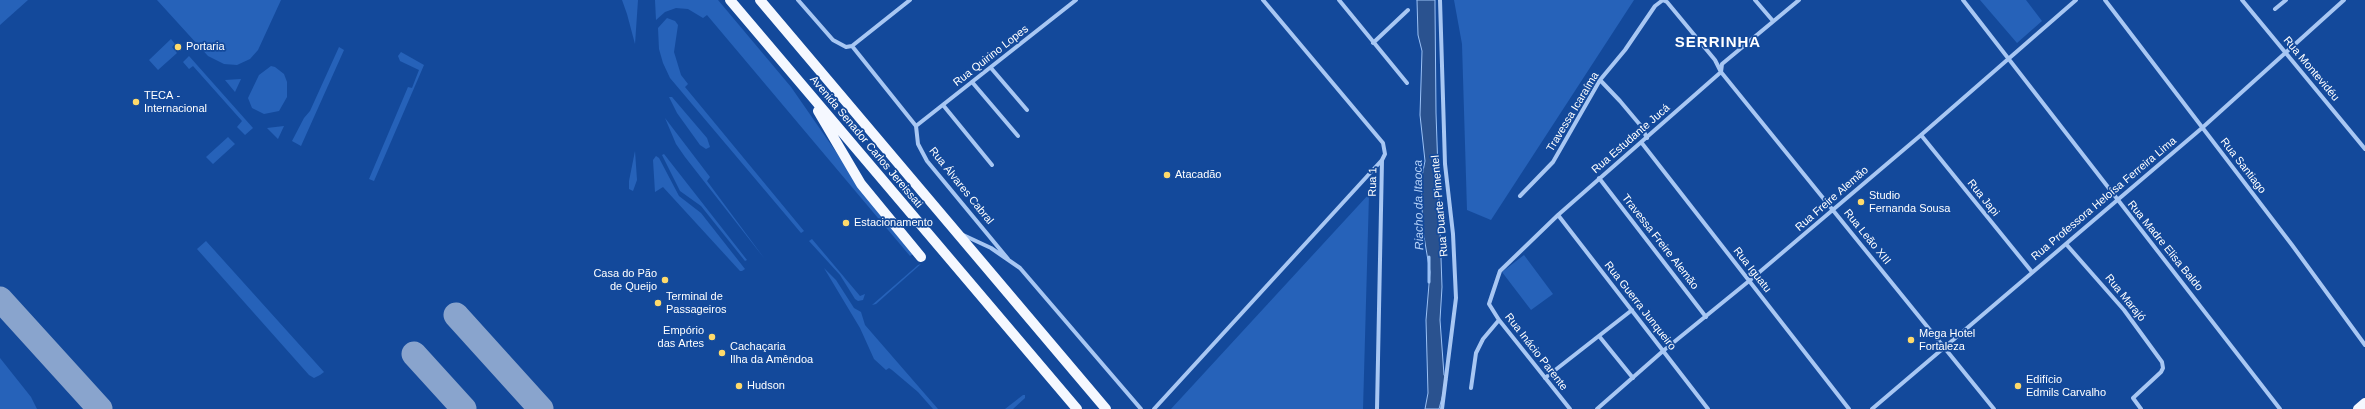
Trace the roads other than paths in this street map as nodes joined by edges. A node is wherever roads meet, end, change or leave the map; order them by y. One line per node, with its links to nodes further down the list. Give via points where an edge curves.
1 (730, 0): 31 (main road, Avenida Senador Carlos Jereissati)
2 (760, 0): 48 (main road, Avenida Senador Carlos Jereissati)
3 (798, 0): 23 (street, via 833,40 846,47)
4 (910, 0): 23 (street)
5 (1076, 0): 26 (street, Rua Quirino Lopes)
6 (1263, 0): 41 (street, Rua 1, via 1383,143 1385,154)
7 (1346, 0): 17 (street)
8 (1440, 0): 71 (street, Rua Duarte Pimentel, via 1444,164 1453,234 1456,298)
9 (1755, 0): 21 (street)
10 (1799, 0): 21 (street, Rua Estudante Jucá)
11 (1963, 0): 25 (street, Rua Madre Elisa Baldo)
12 (2076, 0): 25 (street, Rua Freire Alemão)
13 (2105, 0): 35 (street, Rua Santiago)
14 (2242, 0): 24 (street, Rua Montevidéu)
15 (2286, 0): 19 (street)
16 (2344, 0): 24 (street, Rua Professora Heloísa Ferreira Lima)
17 (1340, 2): 22 (street)
18 (1667, 2): 27 (street, Rua Leão XIII, via 1715,60); 28 (street, Travessa Icaraíma, via 1663,0 1657,3 1625,50)
19 (2275, 9)
20 (1408, 10): 22 (street)
21 (1773, 21): 27 (street, Rua Estudante Jucá, via 1722,64)
22 (1373, 43): 30 (street)
23 (852, 46): 34 (street)
24 (2286, 53): 35 (street, Rua Professora Heloísa Ferreira Lima); 40 (street, Rua Montevidéu)
25 (2008, 58): 36 (street, Rua Freire Alemão); 45 (street, Rua Madre Elisa Baldo)
26 (991, 68): 29 (street, Rua Quirino Lopes); 33 (street)
27 (1721, 72): 38 (street, Rua Estudante Jucá); 46 (street, Rua Leão XIII)
28 (1600, 80): 38 (street, via 1641,126); 44 (street, Travessa Icaraíma, via 1554,162)
29 (972, 82): 32 (street, Rua Quirino Lopes); 37 (street)
30 (1407, 83)
31 (804, 87): 50 (main road, via 861,184); 66 (main road, Avenida Senador Carlos Jereissati)
32 (943, 105): 34 (street, Rua Quirino Lopes); 42 (street)
33 (1027, 110)
34 (916, 126): 51 (street, Rua Álvares Cabral, via 918,144 927,161)
35 (2202, 128): 45 (street, Rua Professora Heloísa Ferreira Lima); 59 (street, Rua Santiago)
36 (1921, 135): 46 (street, Rua Freire Alemão); 52 (street, Rua Japi)
37 (1018, 136)
38 (1647, 138): 39 (street, Rua Estudante Jucá)
39 (1641, 142): 43 (street, Rua Estudante Jucá); 53 (street, Rua Iguatu)
40 (2365, 149)
41 (1382, 160): 69 (street); 70 (street, Rua 1)
42 (992, 165)
43 (1599, 178): 47 (street, Rua Estudante Jucá); 56 (street, Travessa Freire Alemão)
44 (1520, 196)
45 (2116, 200): 49 (street, Rua Professora Heloísa Ferreira Lima); 79 (street, Rua Madre Elisa Baldo, via 2220,329)
46 (1833, 210): 53 (street, Rua Freire Alemão); 60 (street, Rua Leão XIII)
47 (1558, 215): 54 (street, Rua Estudante Jucá, via 1504,266 1497,278); 55 (street, Rua Guerra Junqueiro)
48 (958, 232): 51 (street, Rua Álvares Cabral); 67 (main road, Avenida Senador Carlos Jereissati)
49 (2066, 244): 52 (street, Rua Professora Heloísa Ferreira Lima); 78 (street, Rua Marajó, via 2124,310 2162,362 2161,372 2133,398)
50 (921, 257)
51 (1008, 259): 68 (street, Rua Álvares Cabral, via 1020,268)
52 (2032, 272): 60 (street, Rua Professora Heloísa Ferreira Lima)
53 (1750, 281): 56 (street, Rua Freire Alemão); 75 (street, Rua Iguatu)
54 (1489, 304): 57 (street, Rua Inácio Parente)
55 (1632, 310): 58 (street); 61 (street, Rua Guerra Junqueiro)
56 (1706, 317): 61 (street, Rua Freire Alemão)
57 (1499, 320): 62 (street, Rua Inácio Parente); 64 (street, via 1483,339 1476,353)
58 (1599, 336): 62 (street); 63 (street)
59 (2365, 345)
60 (1944, 347): 76 (street, Rua Professora Heloísa Ferreira Lima); 77 (street, Rua Leão XIII)
61 (1663, 351): 63 (street, Rua Freire Alemão); 74 (street, Rua Guerra Junqueiro)
62 (1545, 378): 72 (street, Rua Inácio Parente)
63 (1633, 378): 73 (street, Rua Freire Alemão)
64 (1471, 388)
65 (2365, 403): 80 (main road)
66 (1076, 409)
67 (1106, 409)
68 (1141, 409)
69 (1154, 409)
70 (1377, 409)
71 (1442, 409)
72 (1570, 409)
73 (1597, 409)
74 (1708, 409)
75 (1849, 409)
76 (1872, 409)
77 (1994, 409)
78 (2141, 409)
79 (2280, 409)
80 (2358, 409)

